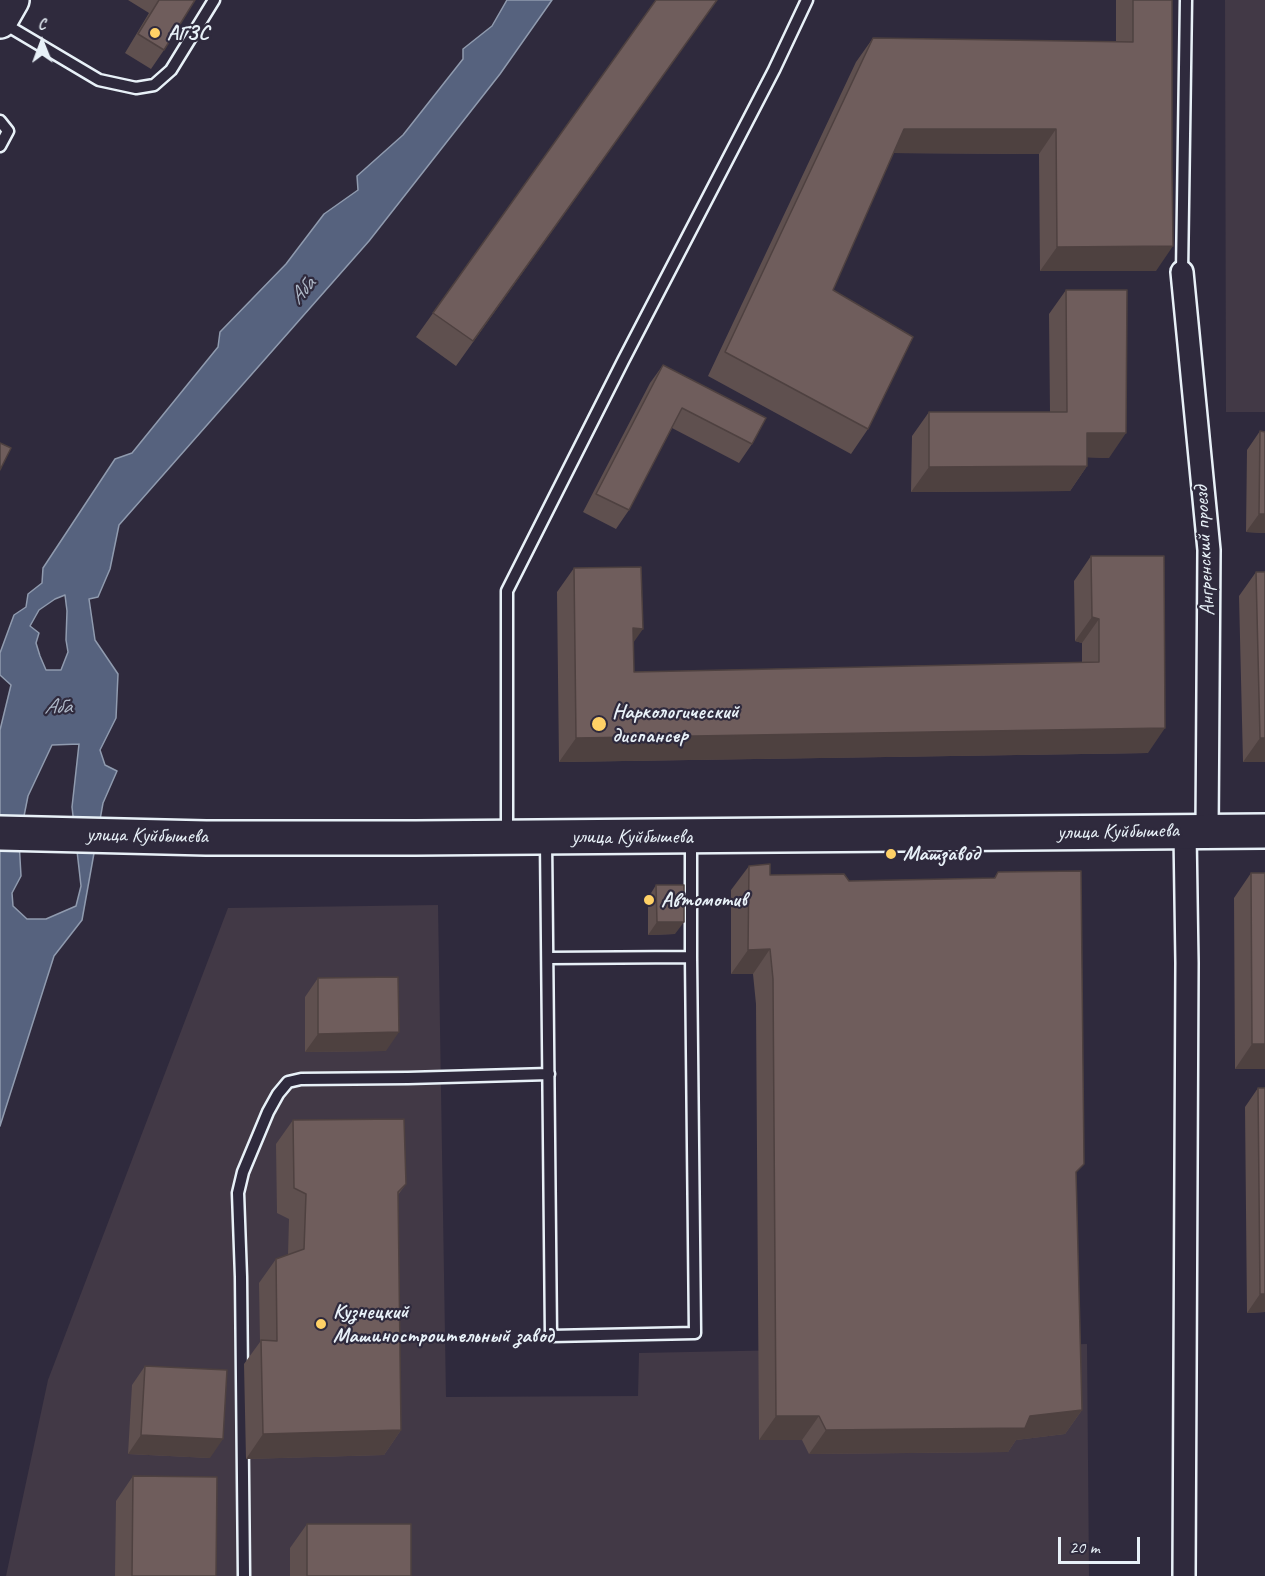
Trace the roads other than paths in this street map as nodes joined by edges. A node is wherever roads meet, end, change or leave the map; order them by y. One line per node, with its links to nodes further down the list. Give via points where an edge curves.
1 (12, 0): 5 (main road)
2 (214, 0): 5 (lane, via 171,70 154,85 136,88 99,80)
3 (807, 0): 14 (lane, via 507,591)
4 (1186, 0): 8 (lane)
5 (0, 21)
6 (0, 121): 7 (lane, via 8,131)
7 (0, 146)
8 (1182, 272): 9 (street, Ангренский проезд, via 1209,550)
9 (1196, 831): 10 (main road, улица Куйбышева); 13 (main road, улица Куйбышева); 19 (street, Ангренский проезд, via 1187,974)
10 (1265, 831)
11 (0, 833): 14 (main road, улица Куйбышева)
12 (546, 837): 13 (main road, улица Куйбышева); 14 (main road, улица Куйбышева); 16 (lane)
13 (691, 837): 15 (lane)
14 (507, 838)
15 (691, 957): 16 (lane); 17 (lane, via 695,1334 551,1336)
16 (548, 958): 17 (lane)
17 (549, 1074): 18 (lane, via 301,1079 288,1082 278,1094 243,1172 238,1193)
18 (244, 1576)
19 (1184, 1576)

